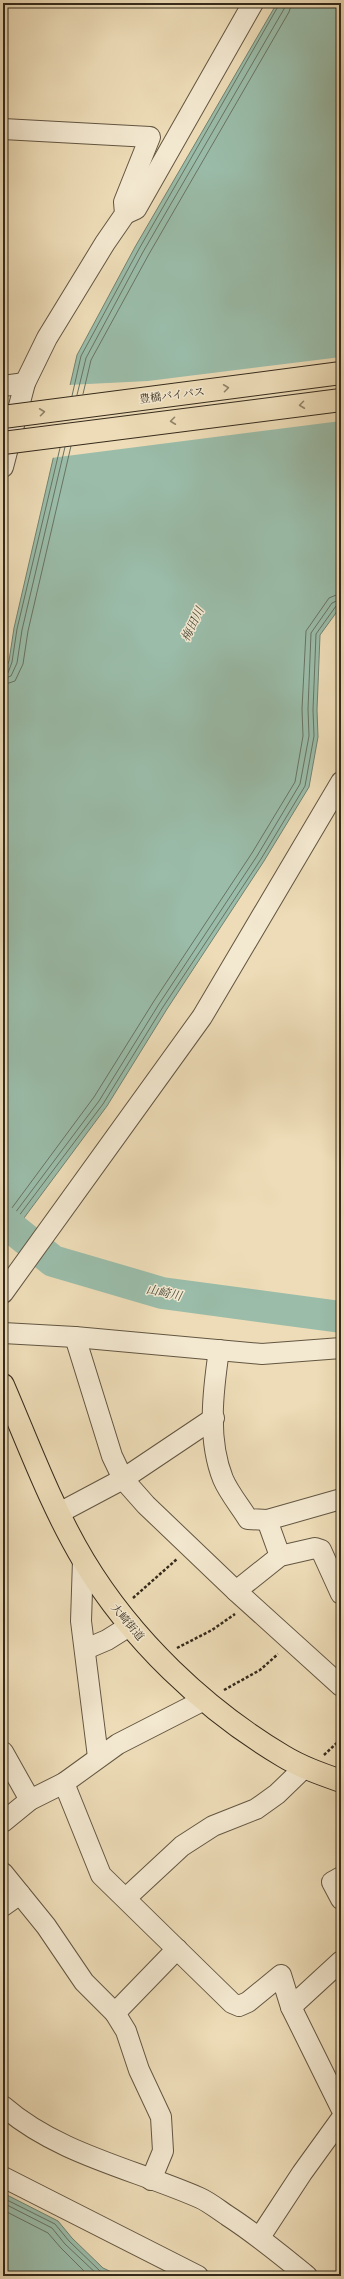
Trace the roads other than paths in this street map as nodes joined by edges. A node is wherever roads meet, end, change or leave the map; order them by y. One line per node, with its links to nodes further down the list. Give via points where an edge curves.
1 (253, 3): 3 (street, via 136,209)
2 (3, 129): 3 (street, via 150,137 124,202)
3 (125, 214): 5 (street, via 47,338)
4 (341, 373): 8 (main road, 豊橋バイパス, one-way to 4, bridge)
5 (25, 383): 6 (street); 10 (street)
6 (3, 386)
7 (341, 400): 9 (main road, one-way to 9, bridge)
8 (3, 417)
9 (3, 443)
10 (3, 467)
11 (341, 782): 12 (street, via 202,1017)
12 (3, 1292)
13 (3, 1333): 14 (street)
14 (75, 1337): 16 (street); 19 (street, via 112,1456)
15 (341, 1348): 16 (street, via 262,1354)
16 (219, 1350): 18 (street)
17 (3, 1385): 21 (main road, 大崎街道)
18 (214, 1418): 19 (street); 22 (street, via 215,1448 223,1479 248,1518)
19 (123, 1479): 21 (street); 26 (street, via 146,1505)
20 (341, 1499): 22 (street)
21 (58, 1513): 24 (main road, 大崎街道)
22 (267, 1520): 23 (street)
23 (280, 1556): 25 (street, via 315,1548 321,1550); 26 (street)
24 (83, 1560): 27 (main road, 大崎街道); 28 (street, via 81,1621)
25 (341, 1594)
26 (243, 1598): 29 (street)
27 (124, 1617): 28 (street, via 107,1640); 30 (main road, 大崎街道, via 159,1658)
28 (86, 1649): 32 (street)
29 (341, 1686)
30 (204, 1700): 32 (street); 33 (main road, 大崎街道, via 283,1756)
31 (3, 1752): 36 (street)
32 (98, 1757): 35 (street)
33 (305, 1767): 34 (main road, 大崎街道); 41 (street, via 277,1794 256,1809 213,1826 182,1846)
34 (341, 1781)
35 (64, 1783): 36 (street); 41 (street, via 100,1875)
36 (30, 1800): 37 (street)
37 (3, 1822)
38 (3, 1873): 40 (street)
39 (341, 1877): 42 (street, via 332,1882)
40 (20, 1894): 43 (street); 47 (street, via 46,1926 84,1982)
41 (126, 1898): 44 (street)
42 (341, 1899)
43 (3, 1906)
44 (177, 1949): 46 (street, via 232,2003 239,2006 248,2002 281,1976); 47 (street)
45 (341, 1961): 46 (street)
46 (291, 2006): 49 (street)
47 (115, 2013): 52 (street, via 126,2031 139,2070 161,2117 163,2151)
48 (3, 2106): 52 (street, via 22,2123 56,2141)
49 (341, 2108)
50 (341, 2119): 53 (street)
51 (3, 2177): 54 (street)
52 (151, 2180): 53 (street, via 201,2198)
53 (260, 2237): 55 (street)
54 (198, 2276)
55 (307, 2276)

